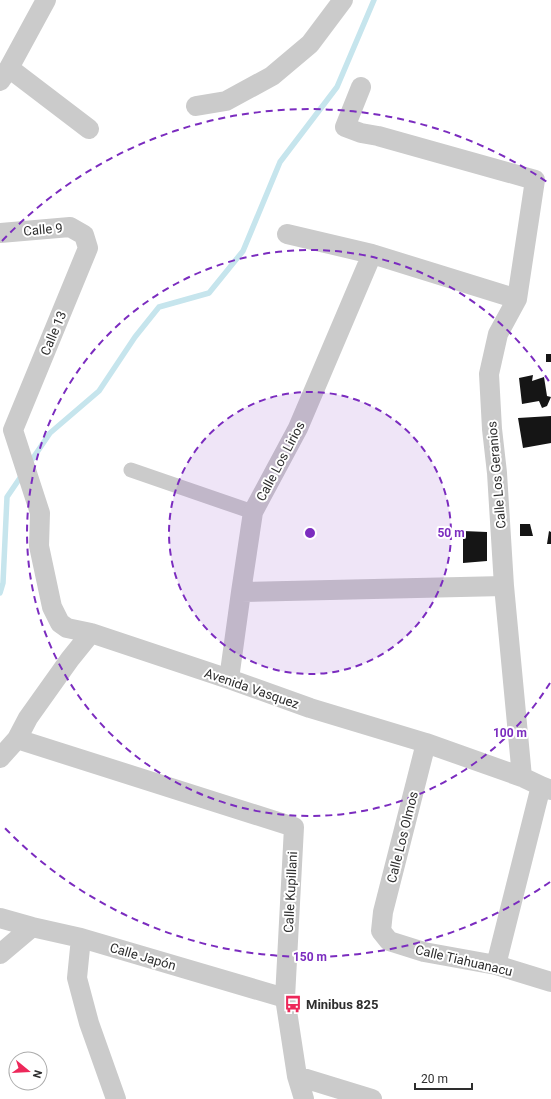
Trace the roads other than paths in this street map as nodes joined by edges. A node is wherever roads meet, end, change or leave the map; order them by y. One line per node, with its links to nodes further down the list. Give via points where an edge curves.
1 (46, 0): 3 (street)
2 (343, 0): 5 (street, via 310,44 272,76 226,101)
3 (5, 74): 6 (street)
4 (361, 87): 11 (street, Calle Los Geranios, via 345,127 535,180)
5 (196, 106)
6 (89, 128)
7 (0, 233): 9 (street, Calle 9, via 70,227)
8 (287, 234): 10 (street)
9 (84, 235): 12 (street, Calle 13, via 88,248)
10 (372, 254): 11 (street); 14 (street, Calle Los Lirios, via 298,428)
11 (517, 299): 15 (street, Calle Los Geranios, via 498,334 489,374)
12 (6, 428): 17 (street, Avenida Vasquez, via 40,513 39,546 52,607 60,623 67,628)
13 (131, 470): 14 (street)
14 (253, 512): 16 (street, Calle Los Lirios)
15 (504, 586): 16 (street); 22 (street, Calle Los Geranios)
16 (241, 592): 18 (street, Calle Los Lirios)
17 (91, 633): 18 (street, Avenida Vasquez); 19 (street, via 28,718)
18 (229, 679): 20 (street, Avenida Vasquez, via 310,708)
19 (17, 739): 21 (street); 31 (street, Calle Kupillani, via 294,827)
20 (426, 743): 22 (street, Avenida Vasquez); 26 (street, Calle Los Olmos)
21 (0, 758)
22 (522, 777): 23 (street, Avenida Vasquez)
23 (546, 788): 29 (street)
24 (0, 918): 25 (street, Calle Japón)
25 (32, 927): 27 (street, Calle Japón); 28 (street)
26 (381, 931): 29 (street, Calle Tiahuanacu, via 388,941 424,952)
27 (80, 938): 31 (street, Calle Japón); 33 (street, via 77,978 89,1023)
28 (0, 954)
29 (496, 966): 30 (street, Calle Tiahuanacu)
30 (551, 982)
31 (285, 998): 32 (street, Calle Kupillani)
32 (297, 1076): 34 (street, Calle Kupillani); 35 (street)
33 (116, 1099)
34 (304, 1099)
35 (372, 1099)

